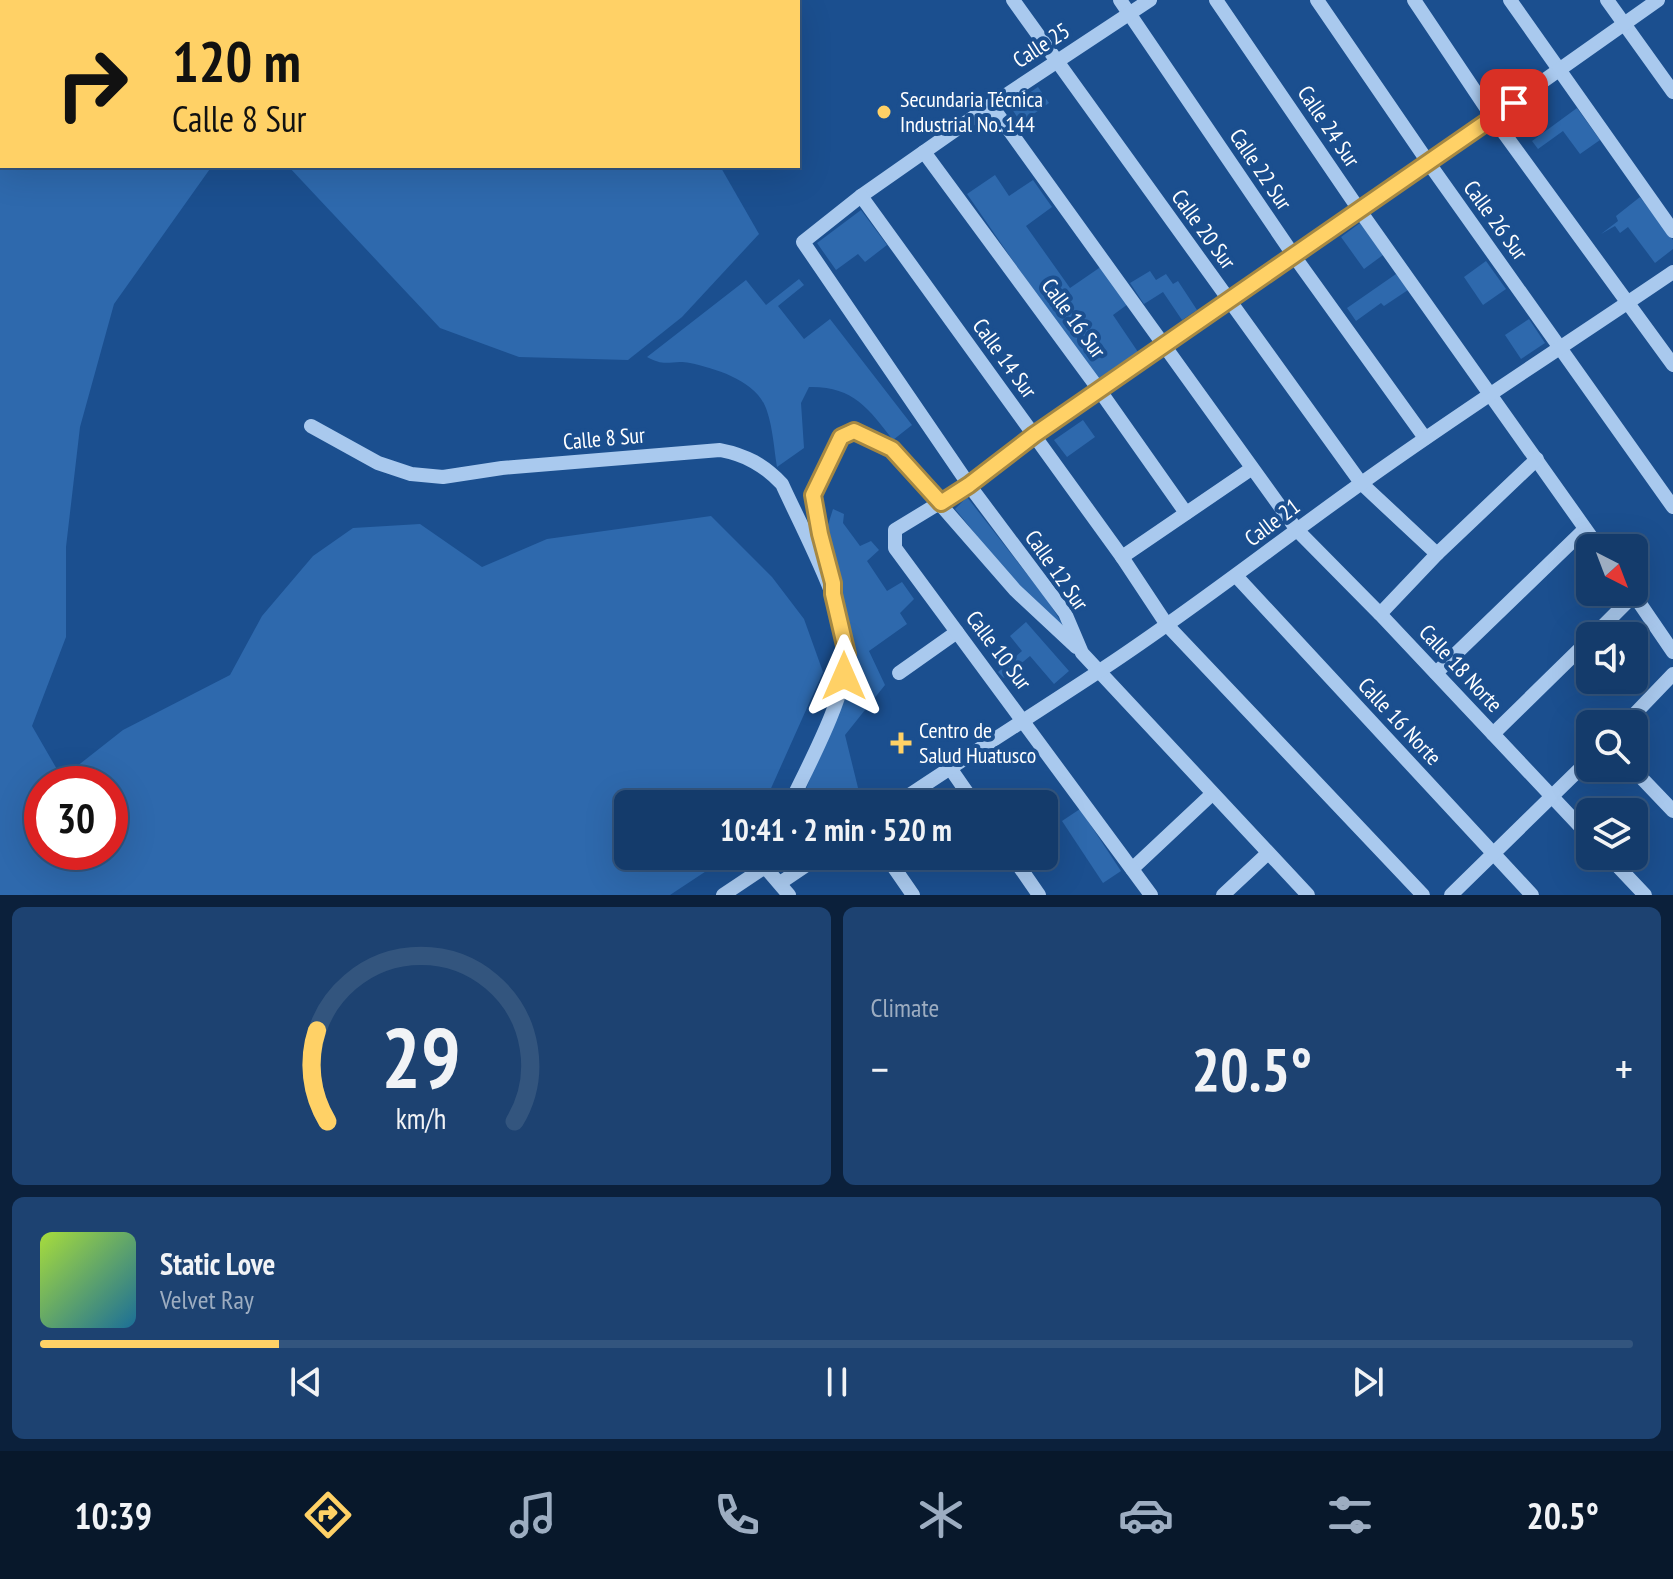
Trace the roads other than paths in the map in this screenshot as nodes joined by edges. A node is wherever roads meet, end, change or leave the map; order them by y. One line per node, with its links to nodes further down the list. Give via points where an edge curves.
1 (1013, 0): 12 (street, Calle 20 Sur)
2 (1120, 0): 10 (street, Calle 22 Sur)
3 (1150, 0): 10 (street, Calle 25)
4 (1216, 0): 20 (street, Calle 24 Sur)
5 (1317, 0): 18 (street, Calle 26 Sur)
6 (1414, 0): 16 (street)
7 (1510, 0): 13 (street)
8 (1607, 0): 11 (street)
9 (1658, 0): 11 (street)
10 (1131, 14): 12 (street, Calle 25); 23 (street, Calle 22 Sur)
11 (1624, 25): 13 (street); 14 (street)
12 (1055, 60): 15 (street, Calle 25); 26 (street, Calle 20 Sur)
13 (1558, 72): 16 (street); 21 (street)
14 (1673, 92)
15 (991, 105): 17 (street, Calle 25); 27 (street, Calle 18 Norte)
16 (1493, 118): 18 (street); 25 (street)
17 (924, 152): 19 (street, Calle 25); 30 (street, Calle 16 Sur)
18 (1428, 162): 20 (street); 28 (street, Calle 26 Sur)
19 (861, 196): 22 (street, Calle 25); 33 (street, Calle 14 Sur)
20 (1360, 211): 23 (street); 31 (street, Calle 24 Sur)
21 (1673, 231)
22 (803, 242): 38 (street, Calle 12 Sur)
23 (1294, 256): 26 (street); 34 (street, Calle 22 Sur)
24 (1673, 272): 25 (street, Calle 21)
25 (1628, 302): 28 (street, Calle 21); 29 (street)
26 (1229, 303): 27 (street); 37 (street, Calle 20 Sur)
27 (1164, 346): 30 (street); 36 (street, Calle 18 Norte)
28 (1559, 346): 31 (street, Calle 21); 40 (street, Calle 26 Sur)
29 (1673, 365)
30 (1100, 391): 33 (street); 41 (street, Calle 16 Sur)
31 (1490, 394): 34 (street, Calle 21); 35 (street, Calle 24 Sur)
32 (311, 426): 48 (street, Calle 8 Sur, via 378,463 443,477 720,450 736,453 751,458 782,484)
33 (1034, 435): 38 (street); 46 (street, Calle 14 Sur)
34 (1425, 438): 37 (street, Calle 21)
35 (1537, 459): 42 (street, Calle 24 Sur); 45 (street)
36 (1251, 469): 41 (street); 43 (street, Calle 18 Norte)
37 (1361, 483): 43 (street, Calle 21); 45 (street, Calle 20 Sur)
38 (969, 485): 39 (street); 56 (street, Calle 12 Sur, via 1065,613)
39 (941, 503): 48 (street, Calle 8 Sur, via 892,449 854,431 841,437 813,495); 54 (street, Calle 10 Sur, via 895,530 895,548); 56 (street, Calle 8 Sur, via 1015,590)
40 (1673, 507)
41 (1186, 513): 46 (street)
42 (1585, 529): 44 (street, Calle 24 Sur); 60 (street)
43 (1297, 530): 47 (street, Calle 21); 51 (street, Calle 18 Norte)
44 (1589, 534)
45 (1437, 554): 51 (street)
46 (1122, 557): 53 (street, Calle 14 Sur)
47 (1237, 577): 53 (street, Calle 21); 76 (street, Calle 16 Norte)
48 (833, 594): 68 (street, Calle 8 Sur, via 847,654 844,676)
49 (1622, 606): 52 (street)
50 (1641, 606): 55 (street)
51 (1380, 614): 60 (street, Calle 18 Norte)
52 (1606, 622)
53 (1167, 625): 58 (street, Calle 21); 91 (street, Calle 14 Sur)
54 (957, 632): 59 (street); 63 (street, Calle 10 Sur)
55 (1673, 652)
56 (1082, 653): 58 (street, Calle 12 Sur)
57 (1576, 653): 64 (street)
58 (1098, 672): 63 (street, Calle 21); 71 (street, Calle 12 Sur)
59 (899, 673)
60 (1436, 673): 64 (street, Calle 18 Norte)
61 (1673, 674): 62 (street)
62 (1638, 710)
63 (1023, 719): 65 (street, Calle 21); 77 (street, Calle 10 Sur)
64 (1493, 734): 72 (street, Calle 18 Norte)
65 (950, 768): 69 (street, Calle 21); 70 (street)
66 (1576, 773): 72 (street)
67 (1645, 782): 73 (street)
68 (796, 790)
69 (917, 790)
70 (965, 790)
71 (1212, 794): 75 (street, Calle 12 Sur); 77 (street)
72 (1551, 797): 74 (street, Calle 18 Norte); 76 (street)
73 (1673, 811)
74 (1576, 823)
75 (1268, 853): 89 (street); 90 (street, Calle 12 Sur)
76 (1493, 854): 92 (street); 93 (street, Calle 16 Norte)
77 (1132, 869): 88 (street, Calle 10 Sur)
78 (755, 870): 85 (street)
79 (772, 870): 84 (street)
80 (805, 870): 84 (street)
81 (896, 870): 86 (street)
82 (1022, 870): 87 (street)
83 (1621, 870): 94 (street)
84 (784, 889)
85 (723, 895)
86 (913, 895)
87 (1039, 895)
88 (1151, 895)
89 (1223, 895)
90 (1308, 895)
91 (1423, 895)
92 (1451, 895)
93 (1532, 895)
94 (1645, 895)

